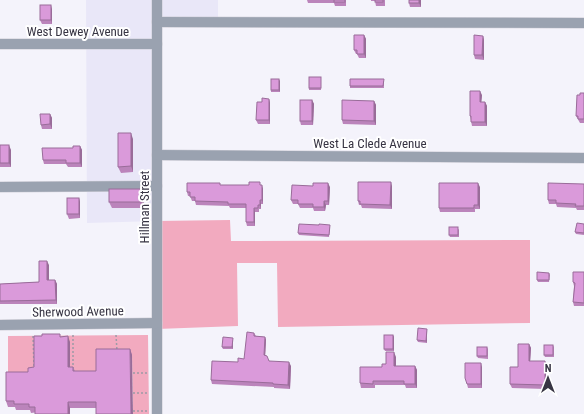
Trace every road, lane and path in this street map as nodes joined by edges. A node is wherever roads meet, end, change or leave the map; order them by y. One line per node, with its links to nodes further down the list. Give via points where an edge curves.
1 (157, 0): 2 (street, Hillman Street)
2 (157, 22): 3 (street); 5 (street, Hillman Street)
3 (584, 23)
4 (0, 44): 5 (street, West Dewey Avenue)
5 (157, 44): 6 (street, Hillman Street)
6 (157, 155): 7 (street, West La Clede Avenue); 8 (street, Hillman Street)
7 (584, 158)
8 (157, 186): 9 (street); 10 (street, Hillman Street)
9 (0, 187)
10 (157, 323): 11 (street, Sherwood Avenue); 24 (street, Hillman Street)
11 (0, 325)
12 (116, 335): 15 (path)
13 (33, 336): 16 (path)
14 (73, 336): 17 (path)
15 (117, 355)
16 (34, 373)
17 (73, 373)
18 (133, 374): 19 (path)
19 (148, 374)
20 (148, 392): 21 (path)
21 (133, 393)
22 (133, 412): 23 (path)
23 (136, 413): 24 (path)
24 (153, 413)

